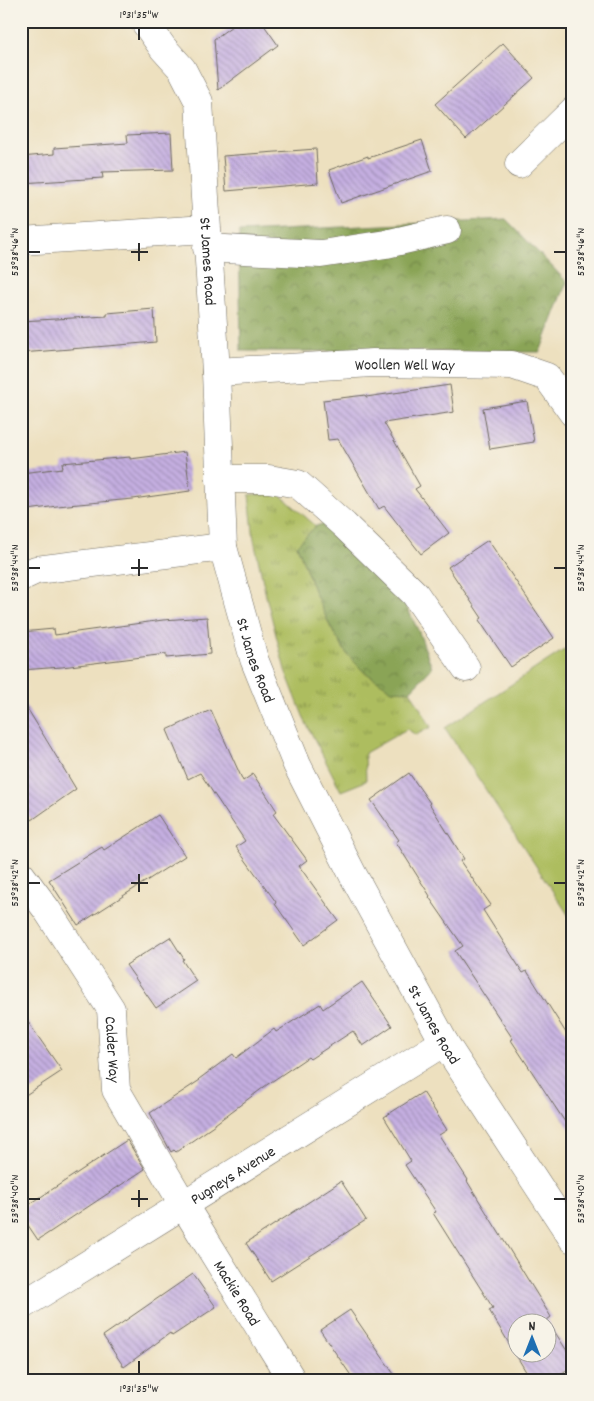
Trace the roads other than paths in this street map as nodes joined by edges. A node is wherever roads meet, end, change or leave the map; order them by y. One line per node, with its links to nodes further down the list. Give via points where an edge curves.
1 (144, 21): 5 (street, St James Road, via 182,69 199,102)
2 (573, 111): 3 (street)
3 (519, 164)
4 (447, 230): 5 (street, via 321,254)
5 (207, 238): 6 (street); 7 (street, St James Road)
6 (21, 241)
7 (216, 372): 8 (street, Woollen Well Way, via 373,364 512,365 547,377); 9 (street, St James Road)
8 (573, 413)
9 (220, 479): 10 (street, St James Road); 12 (street, via 269,479 298,484 415,594)
10 (223, 547): 11 (street, via 36,570); 14 (street, St James Road, via 254,659 297,765)
11 (21, 577)
12 (466, 668)
13 (21, 875): 15 (street, Calder Way, via 111,1009 116,1090)
14 (444, 1042): 15 (street, Pugneys Avenue); 16 (street, St James Road)
15 (183, 1204): 17 (street, Pugneys Avenue); 18 (street, Mackie Road)
16 (573, 1239)
17 (21, 1306)
18 (292, 1380)

